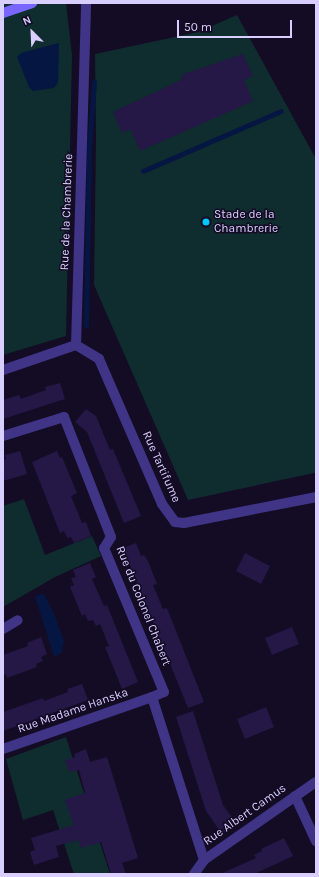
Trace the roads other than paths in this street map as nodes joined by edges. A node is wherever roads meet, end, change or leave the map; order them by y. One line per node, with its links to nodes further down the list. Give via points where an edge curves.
1 (13, 3): 4 (main road)
2 (32, 3): 4 (main road)
3 (86, 3): 5 (street, Rue de la Chambrerie)
4 (3, 13)
5 (76, 345): 6 (street); 8 (street, Rue Tartifume, via 99,359 162,504 175,522 184,523)
6 (3, 370)
7 (3, 436): 11 (street, Rue du Colonel Chabert, via 64,417 111,537 104,548 164,692)
8 (316, 497)
9 (18, 620): 10 (street)
10 (3, 629)
11 (152, 697): 12 (street, Rue Madame Hanska); 16 (street)
12 (3, 749)
13 (316, 782): 14 (street, Rue Albert Camus)
14 (295, 796): 15 (street); 16 (street, Rue Albert Camus)
15 (316, 842)
16 (204, 860): 17 (street, Rue Albert Camus)
17 (194, 874)

